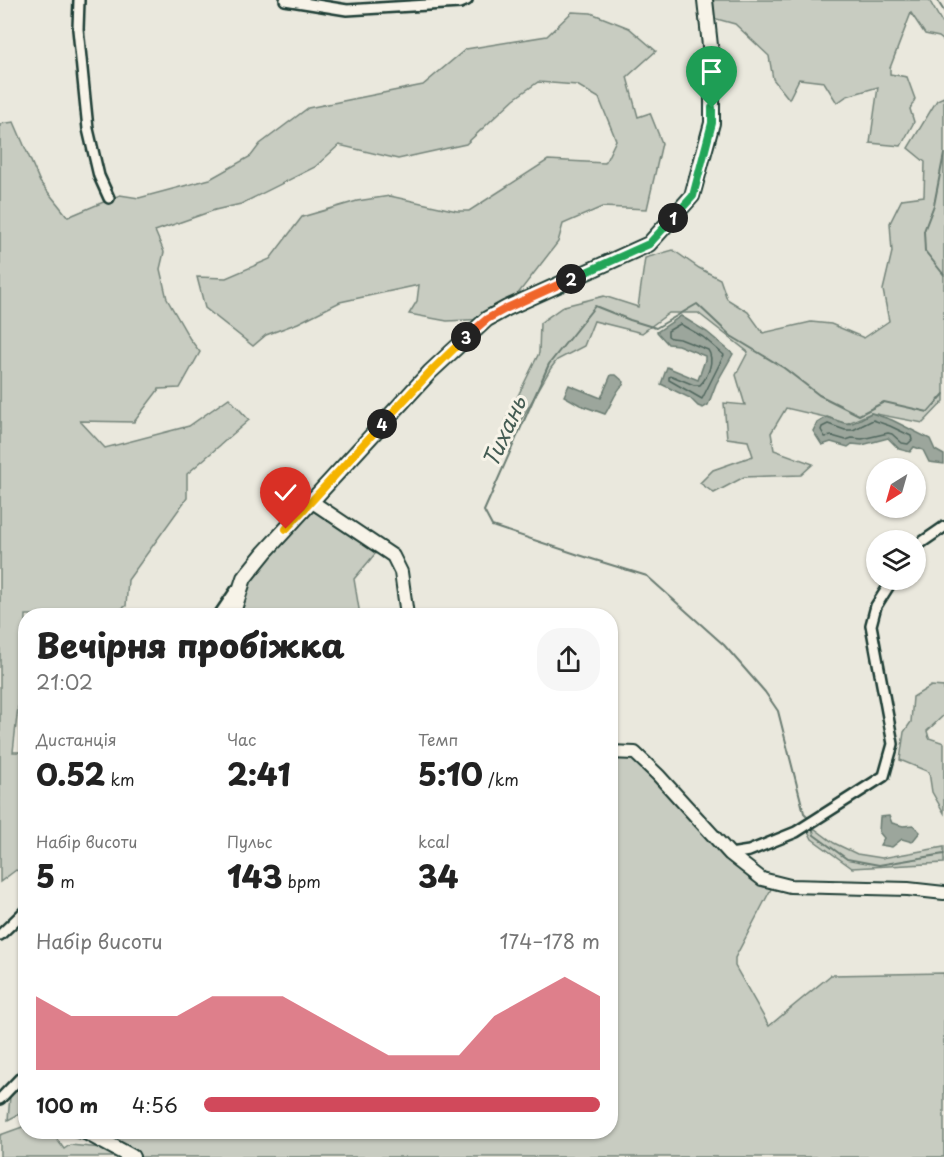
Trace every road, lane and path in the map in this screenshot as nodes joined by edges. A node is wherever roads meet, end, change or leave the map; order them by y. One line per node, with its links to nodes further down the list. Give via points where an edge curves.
1 (79, 0): 5 (street, via 78,29 88,129 99,176)
2 (285, 0): 3 (street, via 347,10)
3 (466, 0)
4 (705, 0): 6 (main road, via 712,64 712,123 693,196 649,244 487,319 430,372)
5 (109, 198)
6 (311, 501): 9 (main road); 13 (street, via 393,556 401,572)
7 (944, 527): 8 (street)
8 (926, 540)
9 (244, 578): 11 (street); 12 (main road)
10 (886, 590): 15 (street, via 871,625 893,744 884,776 796,832 749,851)
11 (224, 608)
12 (234, 608)
13 (406, 608)
14 (618, 752): 15 (street, via 635,753)
15 (730, 854): 16 (street, via 762,879 790,886 908,889)
16 (944, 894)
17 (18, 918): 18 (street)
18 (0, 935)
19 (18, 1080): 20 (street)
20 (0, 1099)
21 (99, 1139): 22 (main road)
22 (132, 1157)

